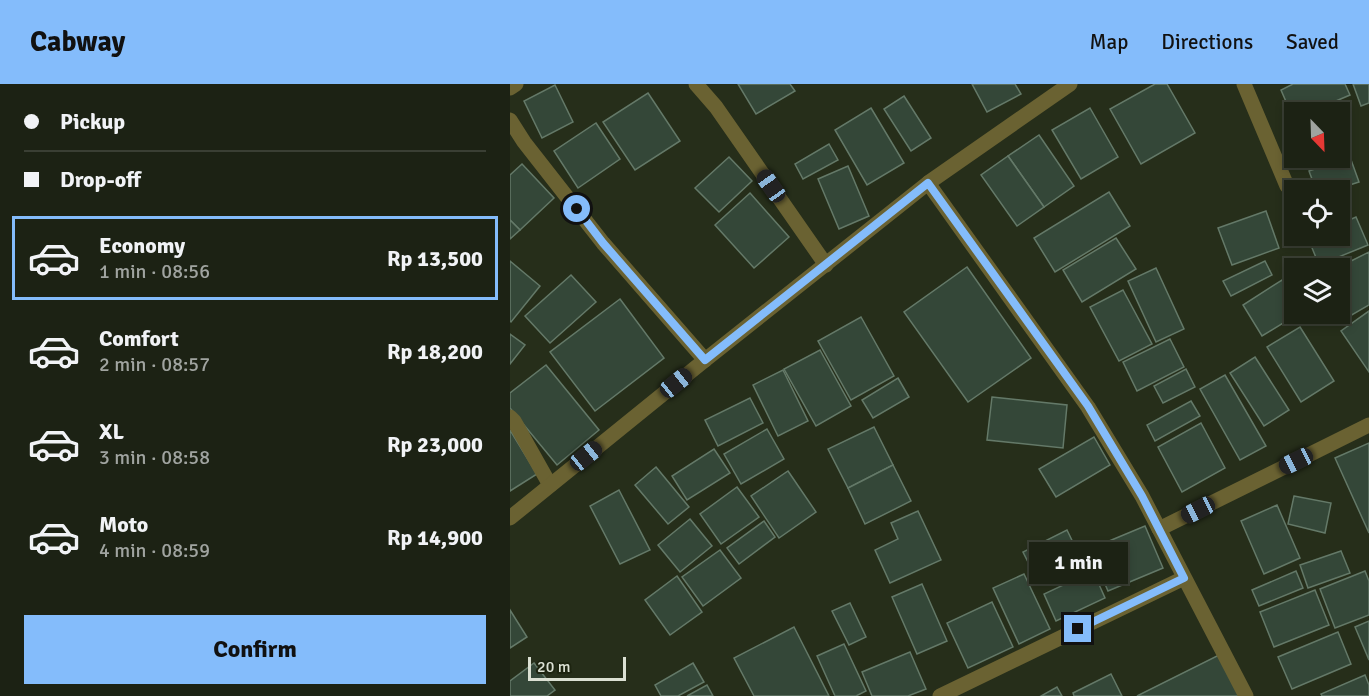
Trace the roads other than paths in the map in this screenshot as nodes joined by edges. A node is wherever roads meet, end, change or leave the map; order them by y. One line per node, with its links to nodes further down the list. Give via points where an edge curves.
1 (516, 84): 5 (street)
2 (696, 84): 9 (street)
3 (1244, 84): 7 (street)
4 (1066, 85): 8 (street)
5 (510, 88)
6 (510, 120): 10 (street, via 603,243)
7 (1284, 180)
8 (928, 183): 9 (street); 15 (street, via 1088,406)
9 (825, 265): 10 (street)
10 (705, 360): 13 (street)
11 (510, 417): 13 (street)
12 (1369, 425): 15 (street)
13 (550, 485): 14 (street)
14 (510, 518)
15 (1159, 530): 16 (street)
16 (1184, 578): 17 (street); 18 (street)
17 (940, 696)
18 (1246, 696)

